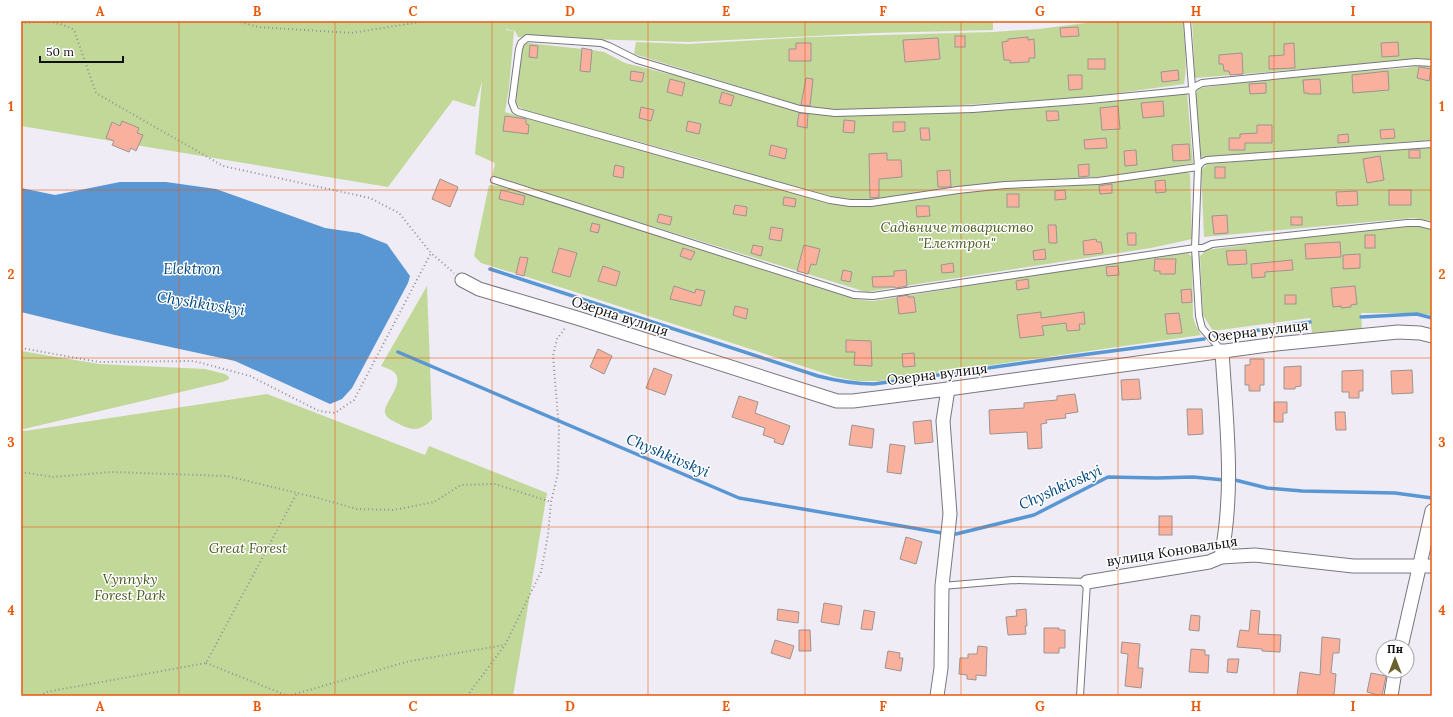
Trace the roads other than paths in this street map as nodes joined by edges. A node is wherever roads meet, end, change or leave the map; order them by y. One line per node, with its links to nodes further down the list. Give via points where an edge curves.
1 (1187, 21): 3 (lane)
2 (1432, 63): 3 (lane, via 1416,62 1202,83)
3 (1192, 90): 5 (lane); 5 (lane, via 973,109 835,113 800,109 637,60 601,44 527,38 519,49 512,102 518,112 830,200 850,203 871,204 1005,185 1098,181)
4 (1432, 144): 5 (lane, via 1207,160)
5 (1198, 167): 8 (lane)
6 (494, 180): 8 (lane, via 854,294 873,296)
7 (1432, 226): 8 (lane, via 1407,223)
8 (1195, 248): 11 (lane, via 1202,328)
9 (462, 280): 12 (street, Озерна вулиця, via 479,289 837,401)
10 (1432, 336): 11 (street, Озерна вулиця, via 1398,332)
11 (1222, 351): 12 (street, Озерна вулиця); 14 (street, via 1229,476 1226,530)
12 (948, 389): 18 (street, via 943,421 950,514)
13 (1432, 511): 15 (street)
14 (1221, 557): 15 (street, вулиця Коновальця, via 1255,555 1352,566); 17 (street, вулиця Коновальця, via 1209,562)
15 (1419, 566): 16 (street, вулиця Коновальця); 19 (street)
16 (1432, 566)
17 (1088, 582): 18 (lane, вулиця Коновальця, via 1013,580); 22 (lane)
18 (942, 586): 21 (street, via 941,668)
19 (1403, 639)
20 (1394, 679): 23 (street)
21 (937, 696)
22 (1080, 696)
23 (1391, 696)

